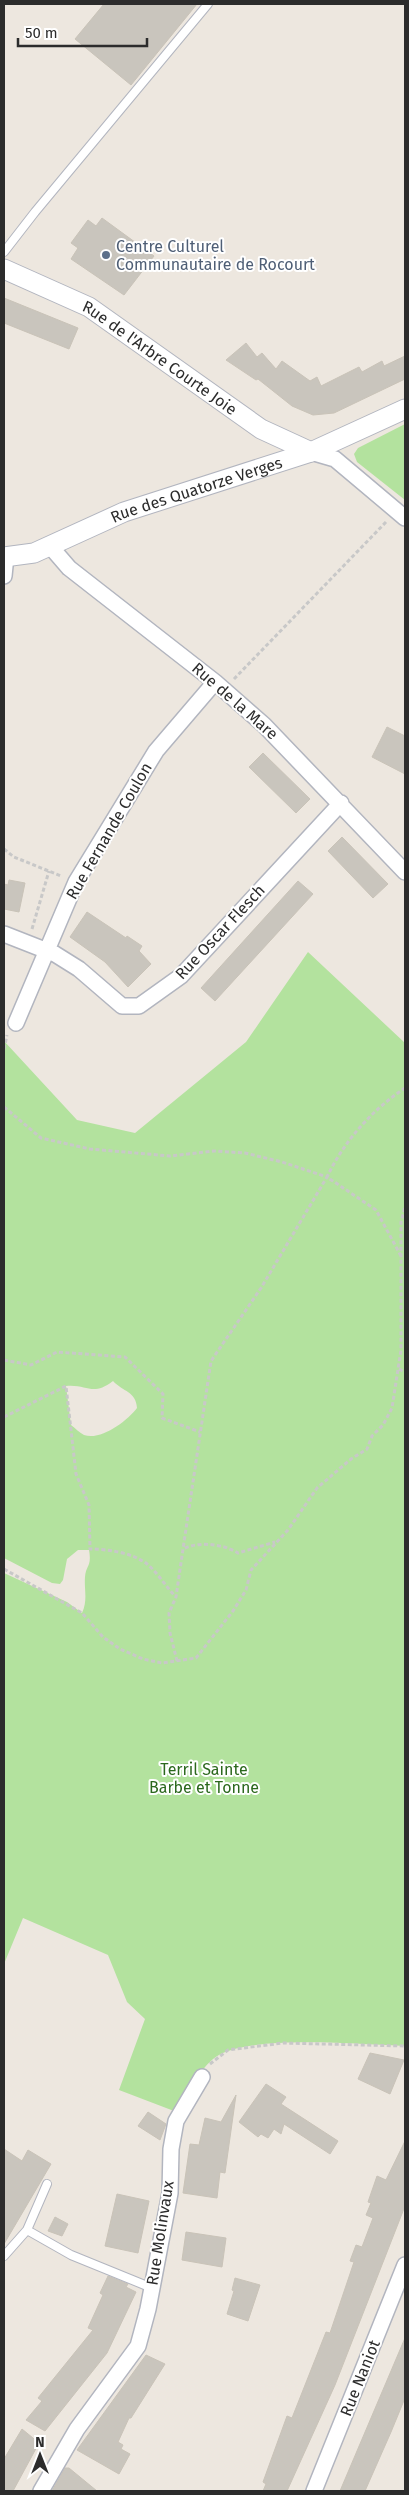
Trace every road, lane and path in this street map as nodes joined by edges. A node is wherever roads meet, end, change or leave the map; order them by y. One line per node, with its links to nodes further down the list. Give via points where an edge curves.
1 (208, 4): 2 (lane)
2 (4, 252)
3 (4, 269): 5 (street, Rue de l'Arbre Courte Joie, via 89,307 261,429)
4 (405, 409): 5 (street, Rue des Quatorze Verges)
5 (311, 452): 6 (street, via 335,459); 7 (street, Rue des Quatorze Verges, via 124,512)
6 (401, 515): 10 (path)
7 (50, 546): 8 (street, Rue des Quatorze Verges, via 34,553); 10 (street, Rue de la Mare, via 69,568)
8 (5, 556): 9 (street, Rue des Quatorze Verges, via 7,568)
9 (4, 576)
10 (219, 686): 11 (street, Rue de la Mare, via 264,725); 15 (street, Rue Fernande Coulon, via 156,752)
11 (341, 803): 14 (street, Rue de la Mare); 18 (street, Rue Oscar Flesch, via 181,976 139,1006 122,1006 79,969)
12 (4, 849): 13 (path, via 14,857)
13 (49, 872): 15 (path); 17 (path)
14 (405, 872)
15 (76, 882): 18 (street, Rue Fernande Coulon)
16 (4, 934): 17 (street, Rue Oscar Flesch)
17 (28, 942): 18 (street, Rue Oscar Flesch)
18 (47, 949): 19 (street, Rue Fernande Coulon)
19 (16, 1023)
20 (405, 1088): 22 (path, via 356,1131)
21 (4, 1107): 22 (path, via 41,1138 90,1149 170,1156 214,1151 245,1153)
22 (327, 1177): 24 (path, via 376,1210); 29 (path, via 261,1288 212,1361)
23 (405, 1207): 24 (path, via 401,1222)
24 (402, 1259): 26 (path, via 403,1323)
25 (4, 1360): 29 (path, via 31,1365 57,1352 125,1357 163,1394 162,1418)
26 (399, 1369): 27 (path); 30 (path, via 392,1408 367,1449 317,1488)
27 (405, 1372)
28 (4, 1417): 33 (path, via 66,1386 76,1474 89,1505 90,1549 105,1549 140,1560)
29 (200, 1432): 31 (path)
30 (276, 1542): 31 (path, via 238,1553 229,1547 191,1544); 34 (path, via 251,1570 246,1590 207,1646 196,1658)
31 (183, 1549): 33 (path)
32 (4, 1569): 34 (path, via 82,1613 103,1637 120,1649 162,1663)
33 (176, 1597): 34 (path, via 170,1613 170,1633)
34 (177, 1661)
35 (405, 2046): 36 (path, via 283,2043 228,2050 214,2059)
36 (202, 2077): 41 (street, Rue Molinvaux, via 176,2121 171,2149 170,2193)
37 (47, 2184): 38 (lane)
38 (27, 2230): 39 (lane); 41 (lane, via 71,2255)
39 (4, 2256)
40 (405, 2265): 43 (street, Rue Naniot)
41 (152, 2288): 42 (street, Rue Molinvaux, via 138,2346 77,2429)
42 (41, 2491)
43 (314, 2491)

